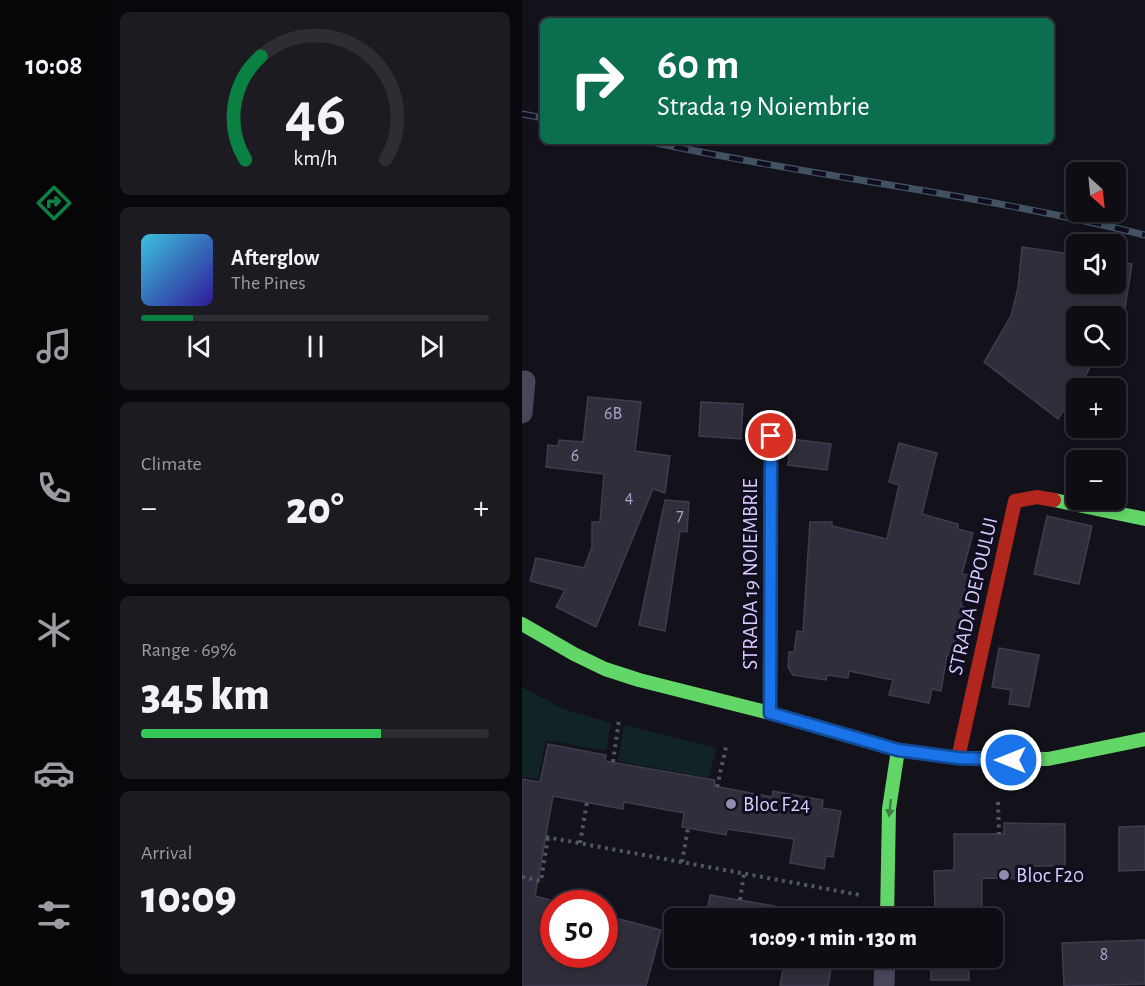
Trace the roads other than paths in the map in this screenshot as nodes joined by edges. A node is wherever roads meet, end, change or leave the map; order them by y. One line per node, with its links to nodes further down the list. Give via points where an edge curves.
1 (525, 381): 2 (street)
2 (522, 413)
3 (771, 436): 6 (street, STRADA 19 NOIEMBRIE)
4 (1145, 519): 9 (street, STRADA DEPOULUI, via 1037,497 1016,501)
5 (522, 624): 6 (street, via 605,669)
6 (770, 713): 8 (street)
7 (1145, 739): 9 (street, via 1048,759)
8 (898, 750): 9 (street); 10 (street, one-way to 10, via 889,809)
9 (958, 758)
10 (887, 908)
11 (885, 968): 12 (street)
12 (884, 986)

